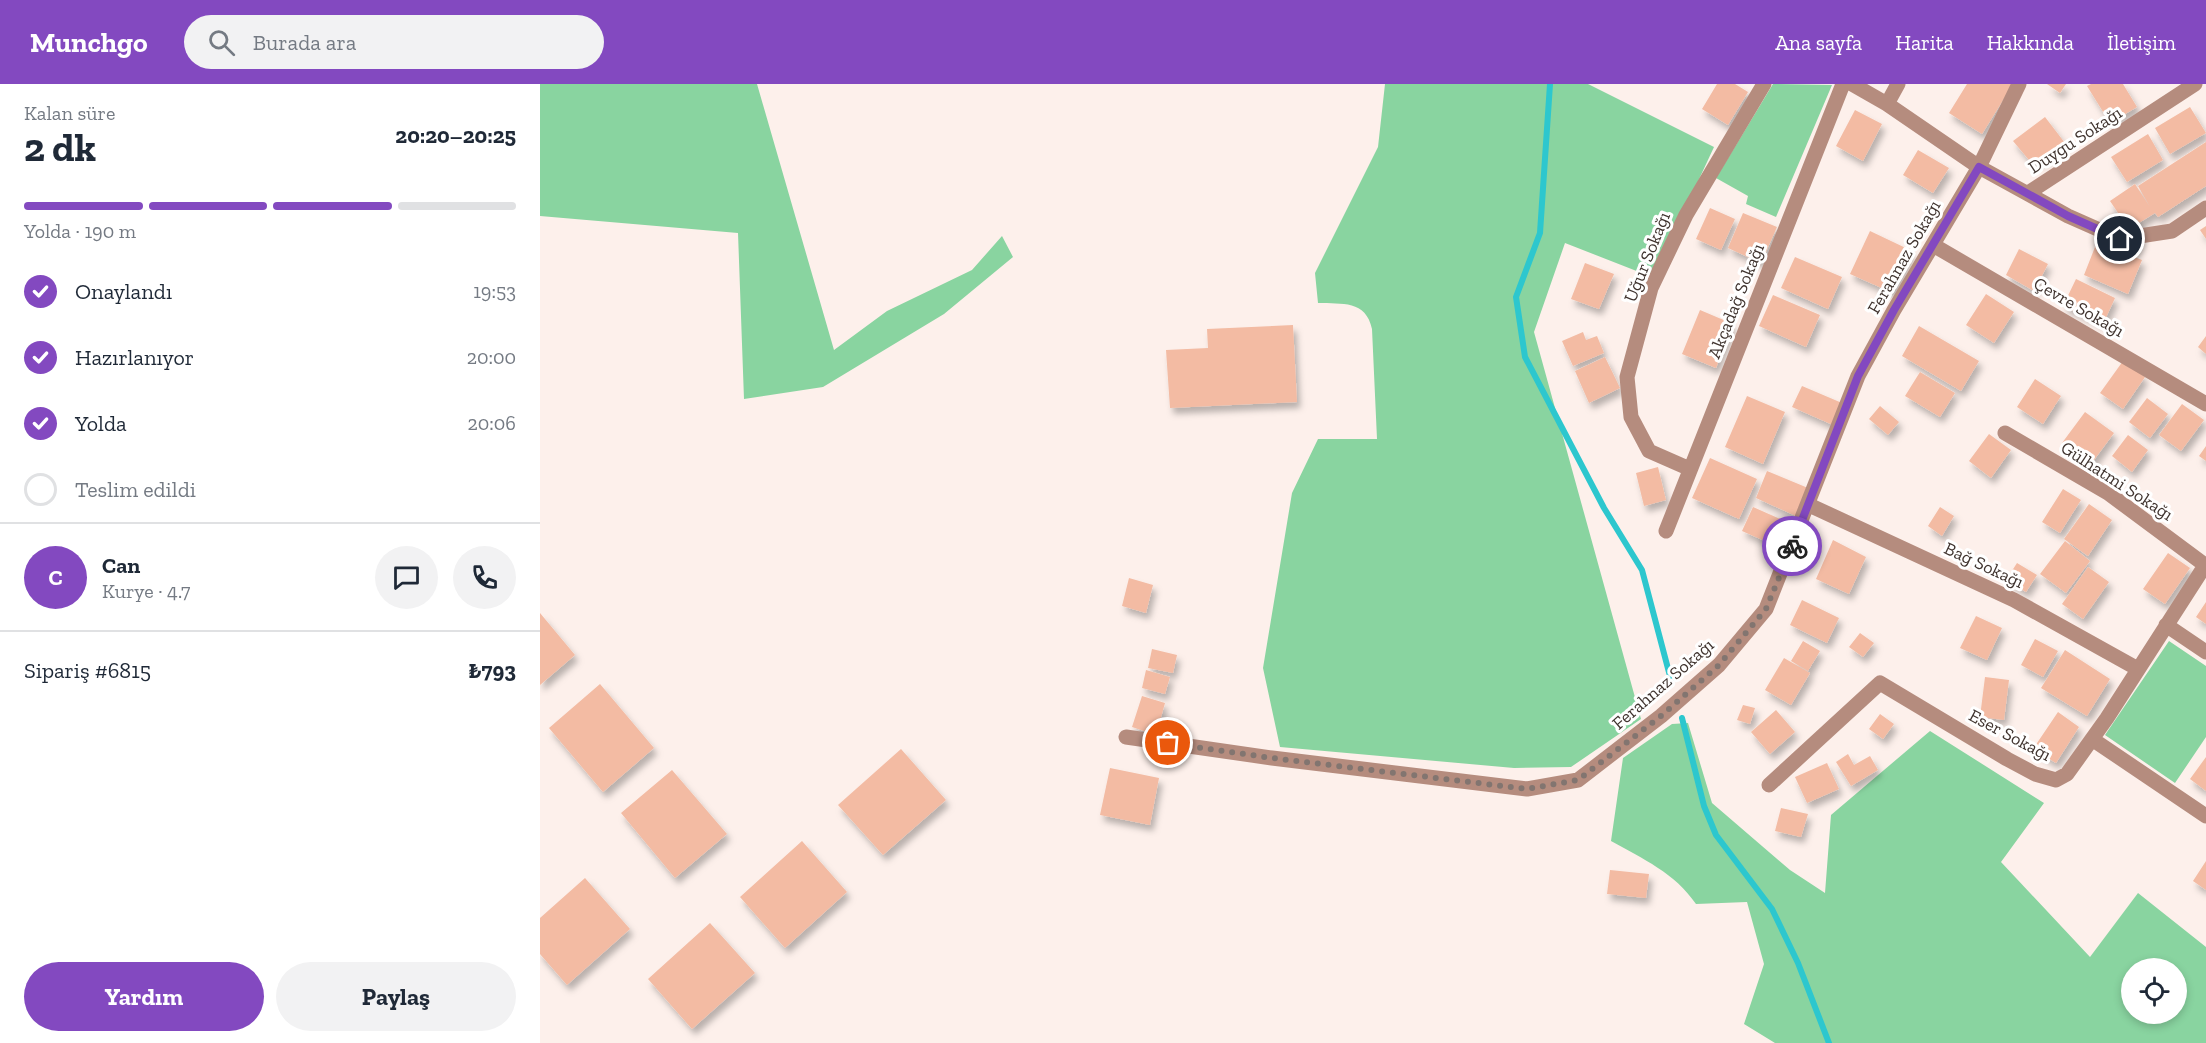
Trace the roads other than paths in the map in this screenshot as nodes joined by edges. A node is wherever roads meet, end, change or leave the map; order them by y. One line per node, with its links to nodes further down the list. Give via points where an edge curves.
1 (1764, 84): 14 (street, Uğur Sokağı, via 1686,215 1651,288 1627,377 1631,417 1649,451)
2 (1843, 84): 14 (street, Akçadağ Sokağı)
3 (1852, 84): 7 (street, Duygu Sokağı)
4 (1898, 84): 7 (street)
5 (2019, 84): 8 (street, Ferahnaz Sokağı)
6 (2195, 84): 9 (street, Duygu Sokağı)
7 (1887, 104): 8 (street, Duygu Sokağı)
8 (1979, 167): 9 (street, Duygu Sokağı); 11 (street, Ferahnaz Sokağı)
9 (2028, 193): 10 (street, via 2120,239 2172,231)
10 (2206, 208)
11 (1933, 245): 12 (street, Çevre Sokağı); 15 (street, Ferahnaz Sokağı, via 1858,376)
12 (2206, 404)
13 (2005, 434): 17 (street, Gülhatmi Sokağı, via 2108,493)
14 (1690, 469): 16 (street, Akçadağ Sokağı)
15 (1809, 505): 20 (street, Bağ Sokağı, via 2014,600); 21 (street, Ferahnaz Sokağı, via 1760,617 1719,665 1578,780 1527,789)
16 (1666, 531)
17 (2206, 564): 18 (street, Eser Sokağı)
18 (2166, 626): 19 (street); 20 (street, Eser Sokağı)
19 (2206, 652)
20 (2138, 669): 22 (street, Eser Sokağı)
21 (1126, 737)
22 (2092, 739): 23 (street, Eser Sokağı, via 2067,774 2056,780 2007,759 1880,683); 24 (street)
23 (1769, 785)
24 (2206, 816)

